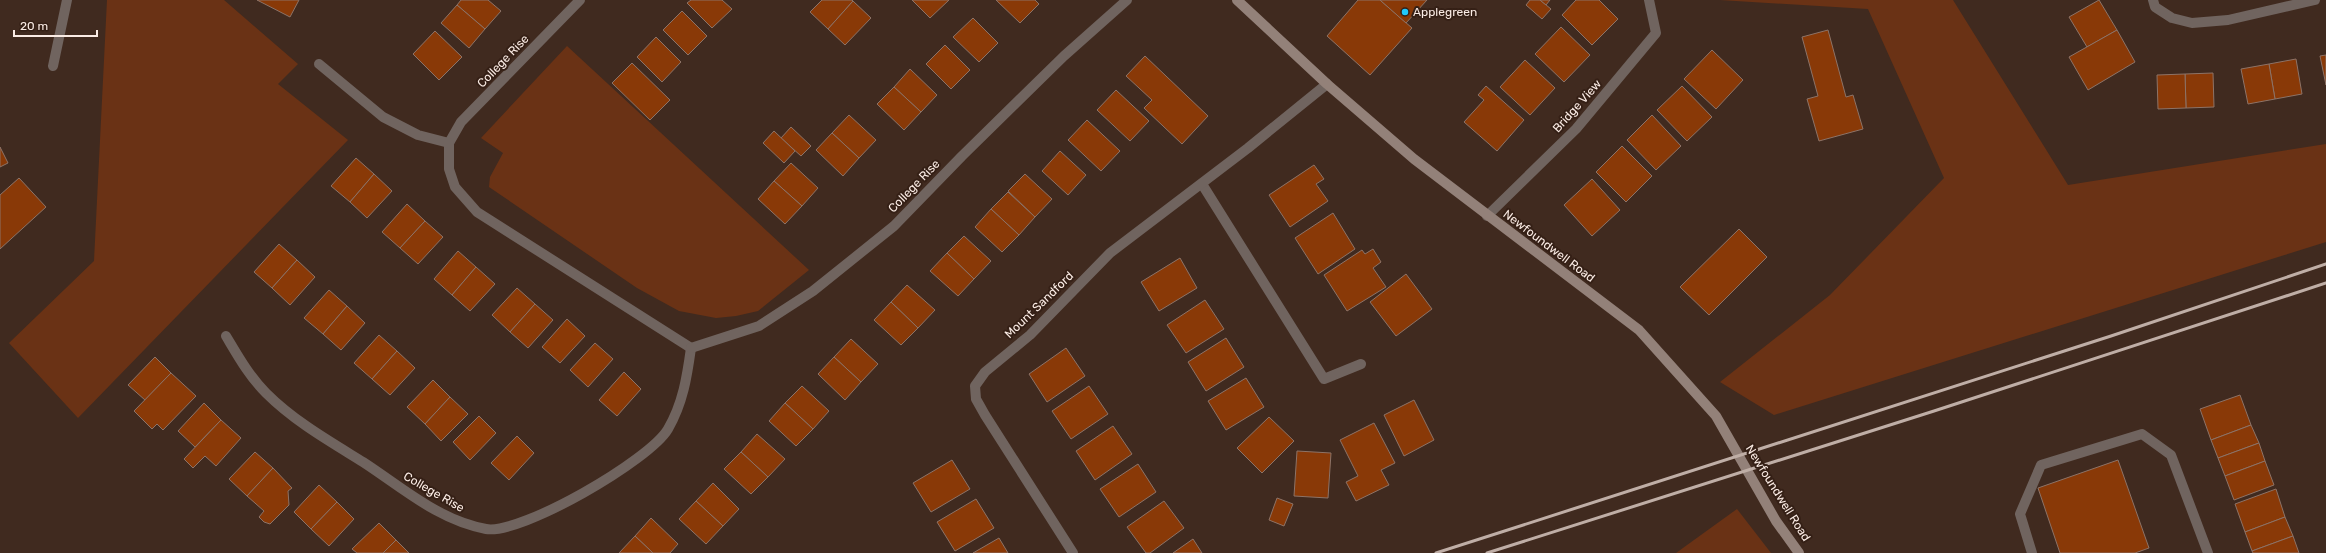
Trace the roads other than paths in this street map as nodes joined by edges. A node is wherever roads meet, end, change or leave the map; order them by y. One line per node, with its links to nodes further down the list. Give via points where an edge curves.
1 (67, 0): 9 (street)
2 (580, 0): 11 (street, College Rise, via 461,122)
3 (1127, 0): 15 (street, College Rise, via 1053,67 894,226 814,291 759,326)
4 (1237, 0): 10 (main road, Newfoundwell Road)
5 (1649, 0): 13 (street, Bridge View, via 1656,33 1576,129)
6 (2153, 0): 7 (street, via 2155,7 2172,18 2192,23 2228,20)
7 (2315, 0)
8 (319, 64): 11 (street, via 383,117 418,135)
9 (53, 66)
10 (1328, 84): 12 (street, Mount Sandford); 13 (main road, Newfoundwell Road, via 1414,158)
11 (449, 143): 15 (street, College Rise, via 449,169 455,187 477,212)
12 (1202, 184): 16 (street, via 1324,379); 17 (street, Mount Sandford, via 1110,253 1030,335 985,372 975,386 976,399 985,415)
13 (1487, 216): 18 (main road, Newfoundwell Road, via 1639,330 1716,416 1776,521)
14 (226, 336): 15 (street, College Rise, via 244,367 265,392 292,416 414,498 456,522 489,529 524,521 581,494 640,457 667,430 686,388)
15 (691, 348)
16 (1361, 364)
17 (1072, 553)
18 (1799, 553)
19 (2032, 553): 20 (street, via 2020,514 2041,465 2142,434 2171,455)
20 (2208, 553)

